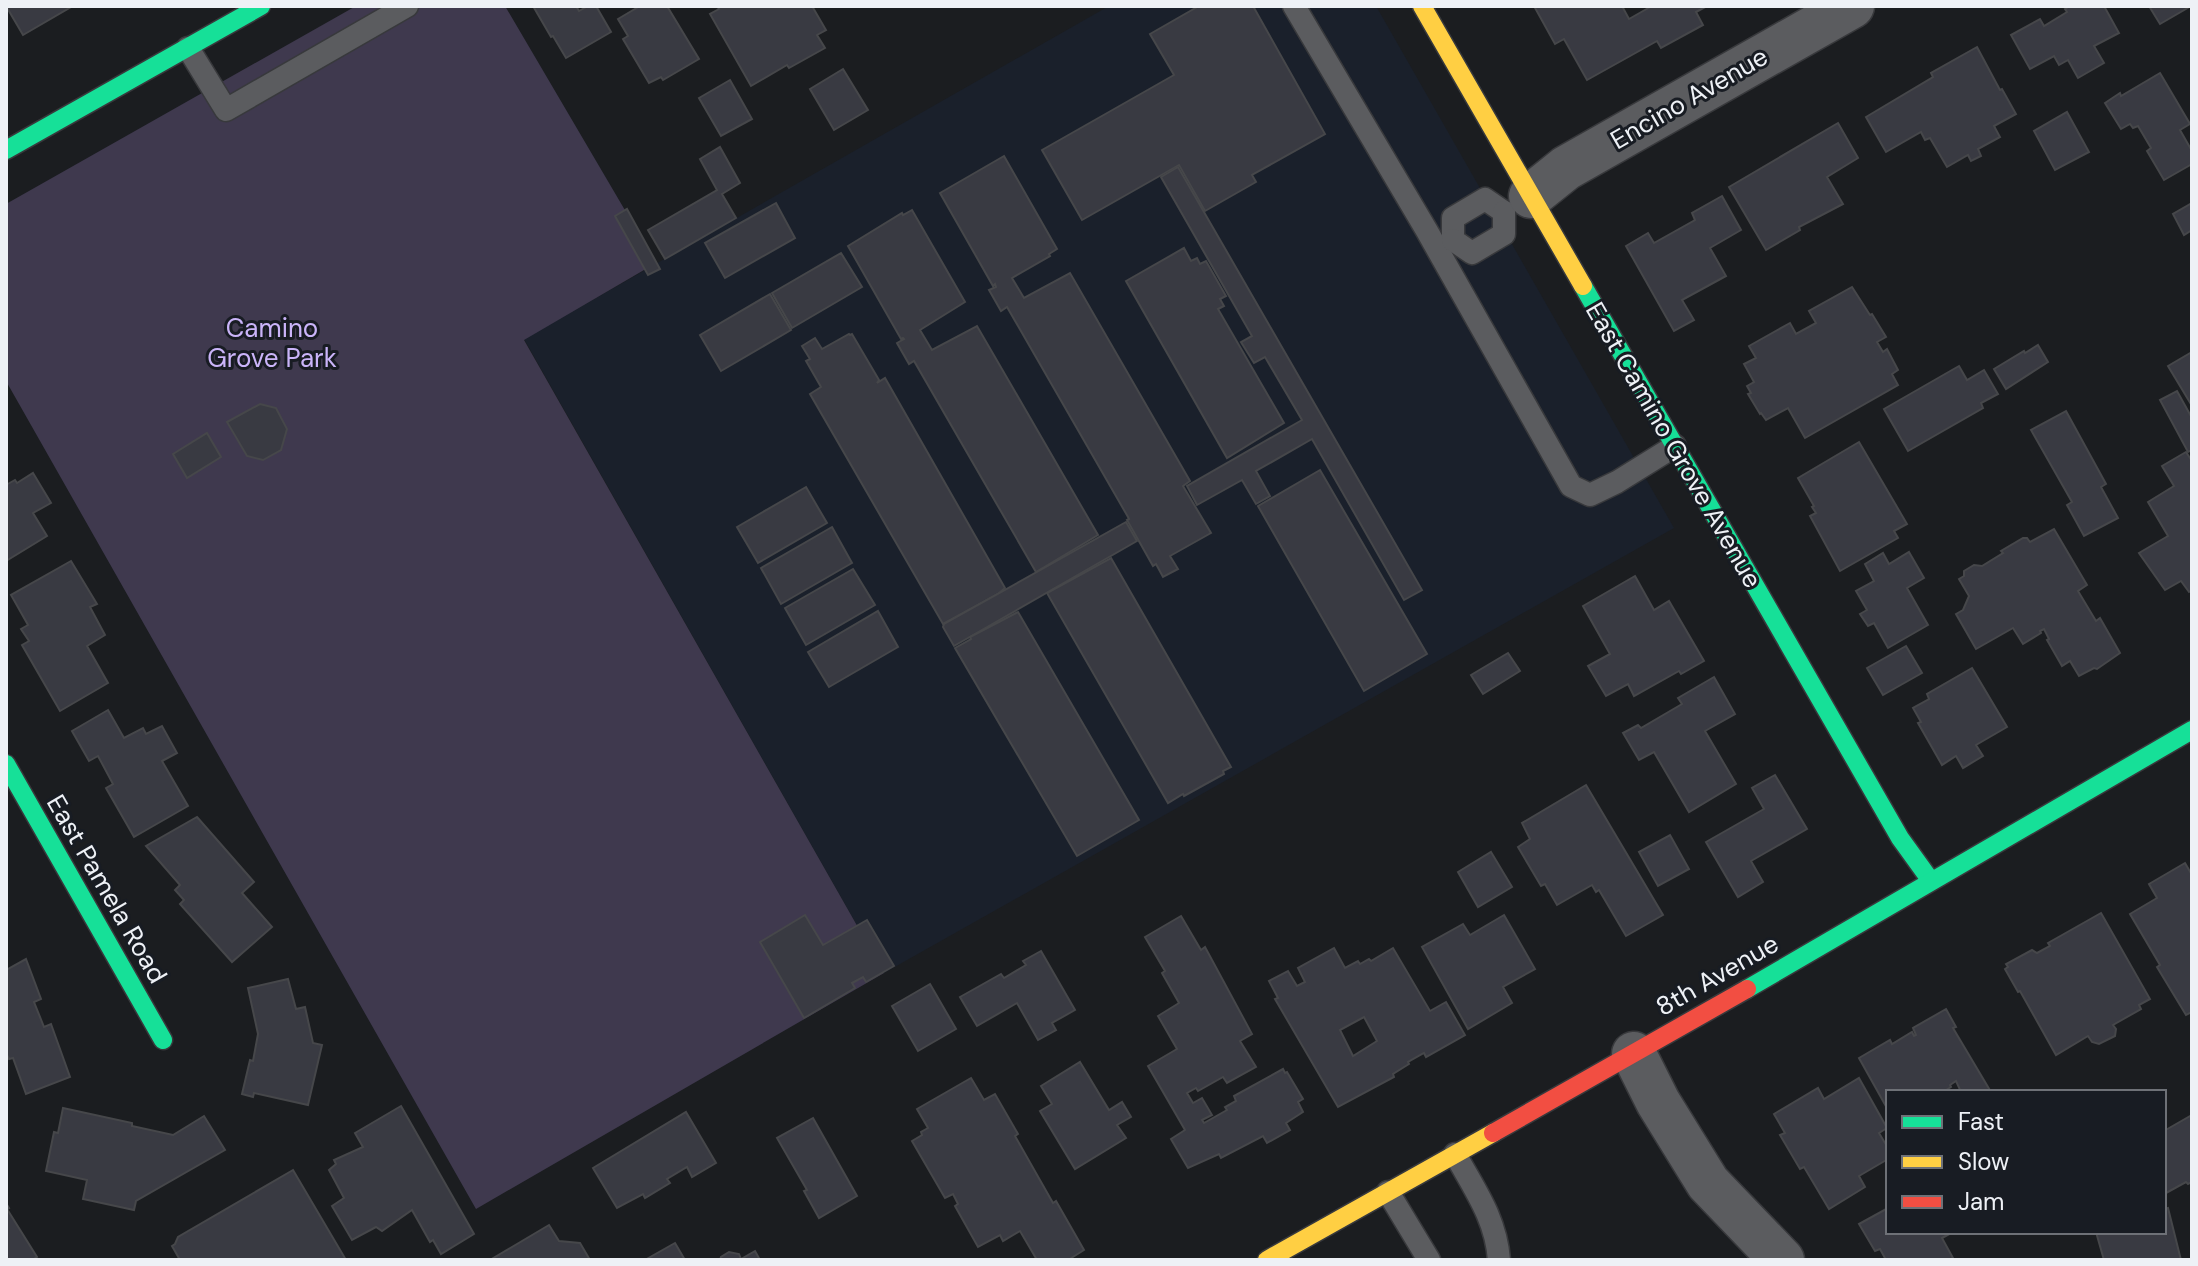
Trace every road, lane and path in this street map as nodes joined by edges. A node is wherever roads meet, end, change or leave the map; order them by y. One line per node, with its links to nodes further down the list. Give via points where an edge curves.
1 (261, 6): 6 (street)
2 (407, 6): 6 (lane, via 226,110)
3 (1294, 6): 9 (lane)
4 (1422, 6): 8 (street, East Camino Grove Avenue)
5 (1852, 6): 8 (street, Encino Avenue, via 1566,168)
6 (188, 48): 7 (street)
7 (6, 150)
8 (1518, 204): 9 (lane, via 1504,234 1472,253); 9 (lane, via 1485,199 1453,218); 10 (street, East Camino Grove Avenue)
9 (1445, 245): 10 (lane, via 1571,486 1590,495)
10 (1675, 446): 13 (street, East Camino Grove Avenue, via 1900,838)
11 (2192, 730): 13 (street, 8th Avenue)
12 (6, 764): 14 (street, East Pamela Road)
13 (1931, 881): 15 (street, 8th Avenue)
14 (163, 1040)
15 (1634, 1054): 16 (street, 8th Avenue); 21 (street, via 1708,1183)
16 (1455, 1154): 17 (street, 8th Avenue); 20 (lane, via 1496,1232)
17 (1388, 1192): 18 (street, 8th Avenue); 19 (lane)
18 (1267, 1260)
19 (1429, 1260)
20 (1499, 1260)
21 (1782, 1260)

